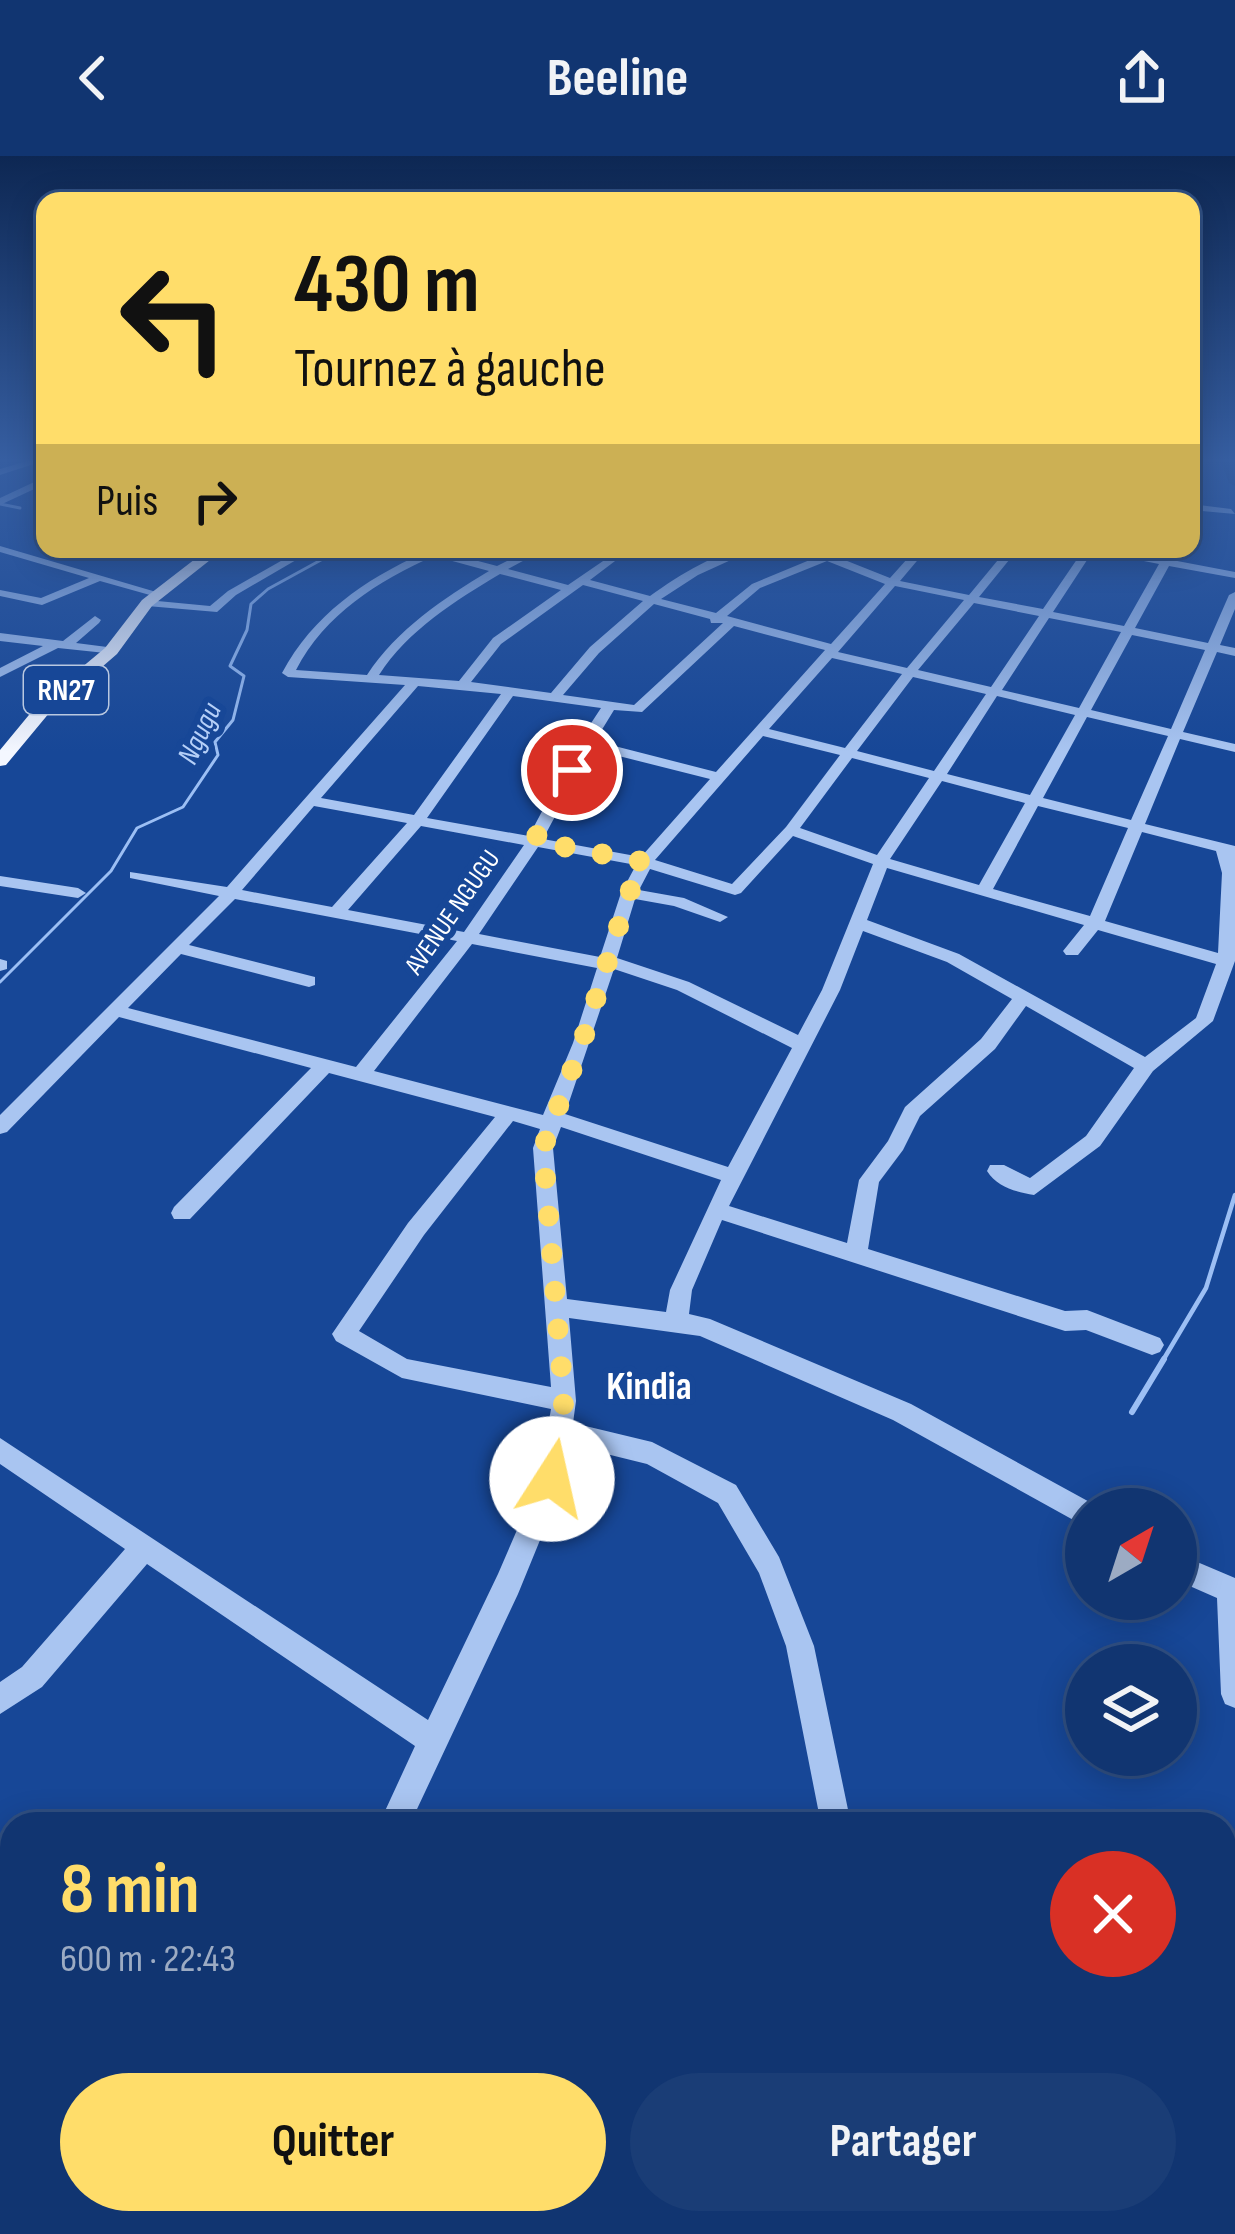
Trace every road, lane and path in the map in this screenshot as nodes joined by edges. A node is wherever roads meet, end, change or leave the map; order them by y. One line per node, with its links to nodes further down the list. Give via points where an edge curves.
1 (32, 558): 17 (street)
2 (205, 558): 23 (main road, RN27)
3 (294, 558): 23 (street, via 213,610)
4 (418, 558): 42 (street, via 342,607 288,673)
5 (456, 558): 15 (street)
6 (523, 558): 15 (street)
7 (614, 558): 18 (street)
8 (729, 558): 26 (street)
9 (824, 558): 19 (street); 30 (street, via 756,586)
10 (913, 558): 19 (street)
11 (1005, 558): 24 (street)
12 (1087, 558): 27 (street)
13 (1167, 558): 31 (street)
14 (1179, 558): 16 (street)
15 (497, 572): 20 (street); 42 (street, via 410,632)
16 (1235, 575)
17 (101, 577): 23 (street); 25 (street, via 59,598)
18 (584, 582): 20 (street); 26 (street)
19 (890, 582): 24 (street); 36 (street)
20 (570, 590): 44 (street, via 497,640)
21 (0, 593): 25 (street)
22 (1235, 595): 35 (street)
23 (152, 598): 38 (main road, RN27)
24 (971, 598): 27 (street); 40 (street)
25 (28, 601): 28 (street)
26 (651, 602): 30 (street); 47 (street)
27 (1048, 613): 31 (street); 46 (street)
28 (0, 614)
29 (95, 620): 34 (street)
30 (722, 622): 36 (street); 48 (street, via 637,710)
31 (1128, 630): 35 (street); 49 (street)
32 (0, 637): 33 (street)
33 (24, 638): 34 (street); 37 (street)
34 (61, 645): 38 (street); 41 (street)
35 (1212, 647): 39 (street); 51 (street)
36 (830, 650): 40 (street); 50 (street)
37 (0, 651)
38 (111, 651): 55 (main road, RN27, via 44,708)
39 (1235, 652)
40 (910, 672): 46 (street); 54 (street)
41 (0, 673)
42 (370, 678): 43 (street)
43 (414, 682): 44 (street); 59 (street)
44 (462, 685): 45 (street)
45 (510, 691): 47 (street); 60 (street)
46 (995, 693): 49 (street); 56 (street)
47 (555, 697): 48 (street)
48 (610, 705): 52 (street, AVENUE NGUGU)
49 (1082, 712): 51 (street); 58 (street)
50 (760, 730): 54 (street); 57 (street)
51 (1178, 734): 53 (street); 61 (street)
52 (585, 743): 57 (street); 63 (street, AVENUE NGUGU)
53 (1235, 748)
54 (847, 754): 56 (street); 62 (street)
55 (0, 761)
56 (937, 773): 58 (street); 65 (street)
57 (721, 778): 66 (street)
58 (1033, 800): 61 (street); 69 (street)
59 (311, 801): 60 (street); 71 (street)
60 (419, 819): 63 (street); 73 (street)
61 (1136, 825): 64 (street); 75 (street)
62 (791, 830): 65 (street); 66 (street, via 735,890)
63 (534, 841): 66 (street); 77 (street, AVENUE NGUGU)
64 (1229, 849): 80 (street)
65 (882, 860): 69 (street); 76 (street)
66 (645, 862): 72 (street)
67 (136, 875): 71 (street)
68 (0, 881): 70 (street)
69 (985, 889): 75 (street)
70 (78, 893)
71 (231, 893): 73 (street); 78 (street)
72 (629, 893): 74 (street); 81 (street)
73 (337, 912): 77 (street)
74 (720, 917)
75 (1096, 921): 79 (street); 80 (street)
76 (858, 923): 83 (street, via 953,958); 85 (street)
77 (468, 939): 81 (street); 88 (street, AVENUE NGUGU)
78 (178, 948): 82 (street); 84 (street)
79 (1072, 951)
80 (1226, 961): 86 (street, via 1204,1021)
81 (608, 963): 85 (street, via 683,986); 90 (street)
82 (309, 981)
83 (1024, 996): 86 (street); 96 (street, via 988,1044 913,1112 868,1180)
84 (118, 1011): 87 (street); 91 (street)
85 (802, 1045): 93 (street)
86 (1146, 1066): 92 (street, via 1093,1141 1034,1186)
87 (323, 1067): 88 (street); 95 (street)
88 (359, 1076): 89 (street)
89 (507, 1115): 90 (street); 100 (street, via 344,1334 402,1368)
90 (551, 1121): 93 (street); 97 (street, via 543,1148)
91 (0, 1127)
92 (997, 1171)
93 (733, 1176): 94 (street)
94 (716, 1210): 96 (street); 98 (street, via 681,1290)
95 (182, 1214)
96 (856, 1254): 99 (street)
97 (556, 1307): 98 (street); 100 (street)
98 (676, 1322): 103 (street, via 902,1412)
99 (1152, 1345)
100 (564, 1401): 101 (street)
101 (562, 1432): 109 (street, via 552,1479); 111 (street, via 652,1454 727,1494 770,1565 800,1646)
102 (0, 1450): 104 (street)
103 (1065, 1502)
104 (143, 1548): 108 (street, via 32,1677); 109 (street)
105 (1197, 1575): 106 (street)
106 (1233, 1591): 107 (street)
107 (1235, 1694)
108 (0, 1700)
109 (435, 1742): 110 (street)
110 (400, 1812)
111 (834, 1812)

